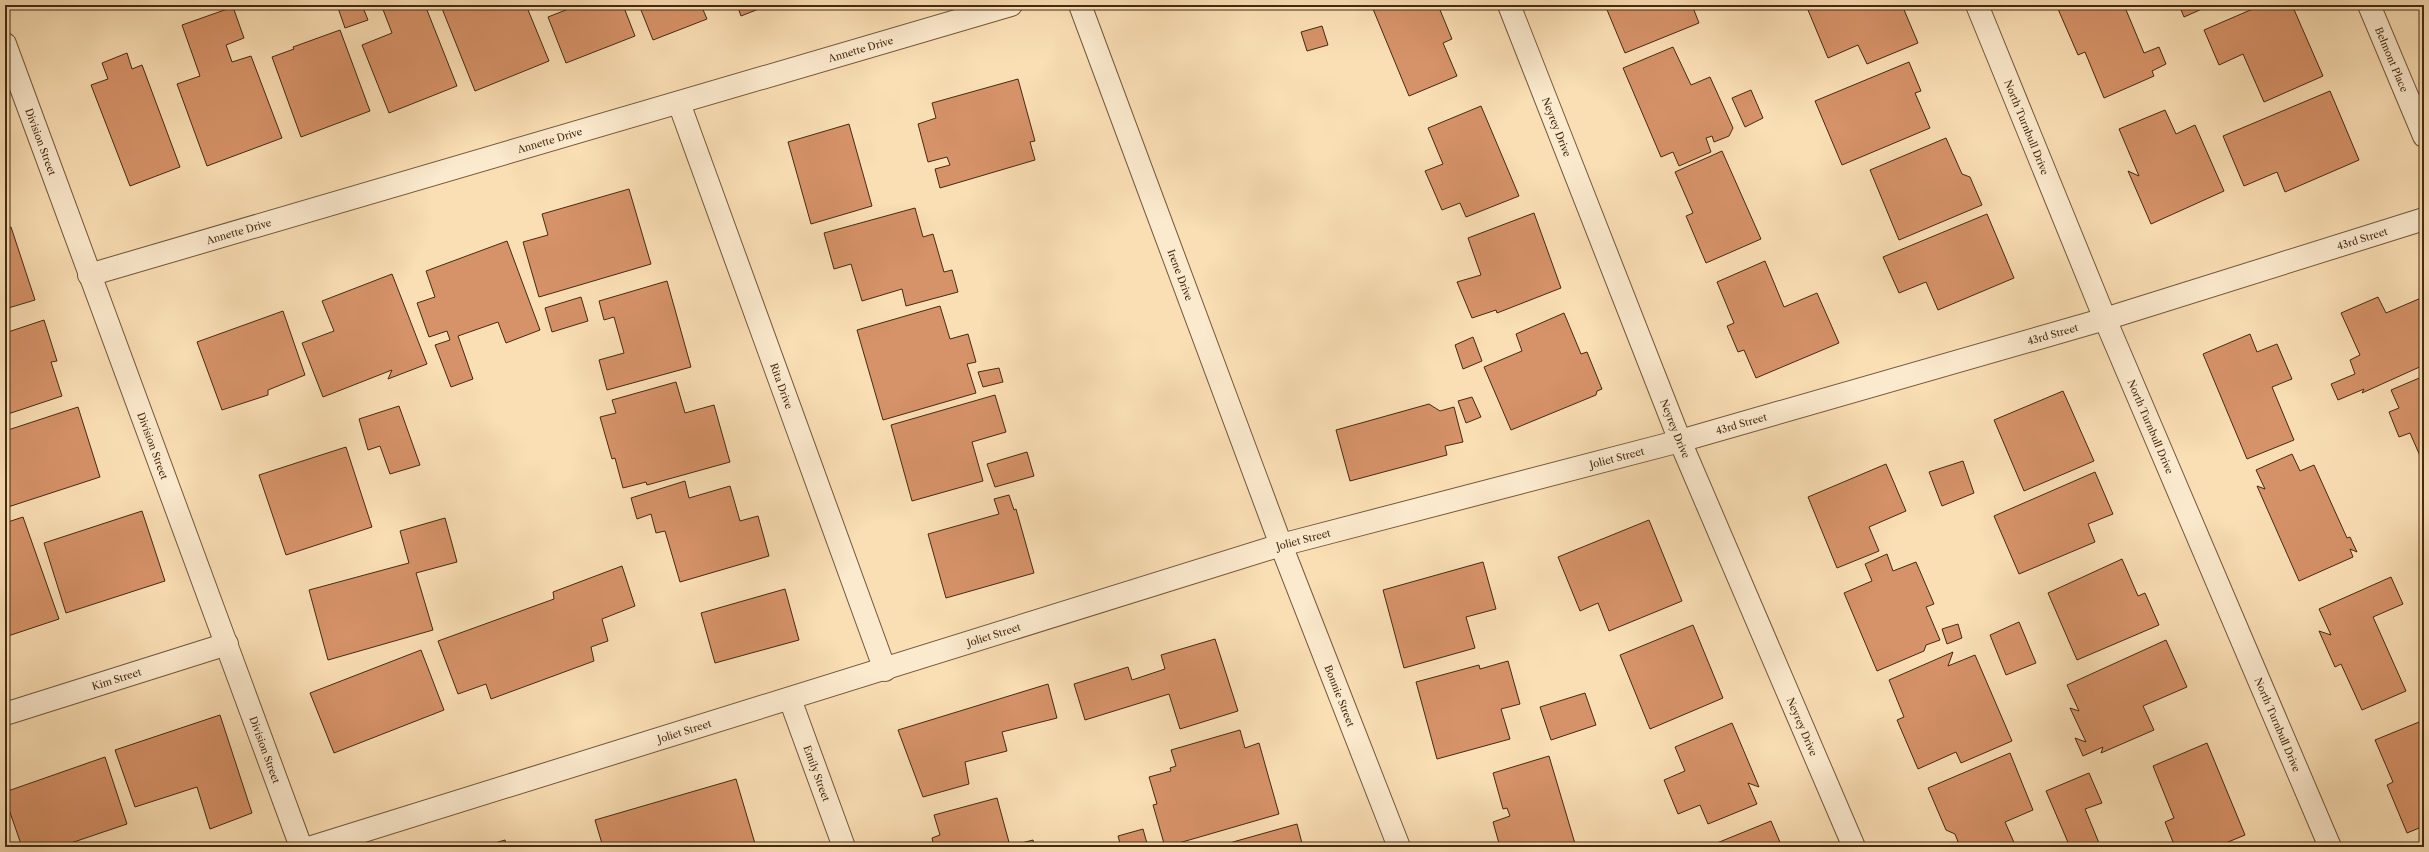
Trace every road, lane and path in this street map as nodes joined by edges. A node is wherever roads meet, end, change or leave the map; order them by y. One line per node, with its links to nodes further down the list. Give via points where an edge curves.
1 (1011, 5): 7 (street, Annette Drive)
2 (1080, 5): 13 (street, Irene Drive)
3 (1510, 5): 12 (street, Neyrey Drive)
4 (1977, 5): 11 (street, North Turnbull Drive)
5 (2369, 5): 8 (street, Belmont Place)
6 (5, 44): 10 (street, Division Street)
7 (679, 103): 10 (street, Annette Drive); 15 (street, Rita Drive)
8 (2424, 136)
9 (2424, 219): 11 (street, 43rd Street)
10 (89, 275): 14 (street, Division Street)
11 (2105, 319): 12 (street, 43rd Street); 23 (street, North Turnbull Drive)
12 (1680, 441): 13 (street, Joliet Street); 22 (street, Neyrey Drive)
13 (1281, 545): 15 (street, Joliet Street); 21 (street, Bonnie Street)
14 (227, 644): 17 (street, Kim Street); 18 (street, Division Street)
15 (885, 670): 16 (street, Joliet Street)
16 (790, 699): 19 (street, Joliet Street); 20 (street, Emily Street)
17 (5, 714)
18 (301, 847)
19 (312, 847)
20 (844, 847)
21 (1399, 847)
22 (1854, 847)
23 (2330, 847)

